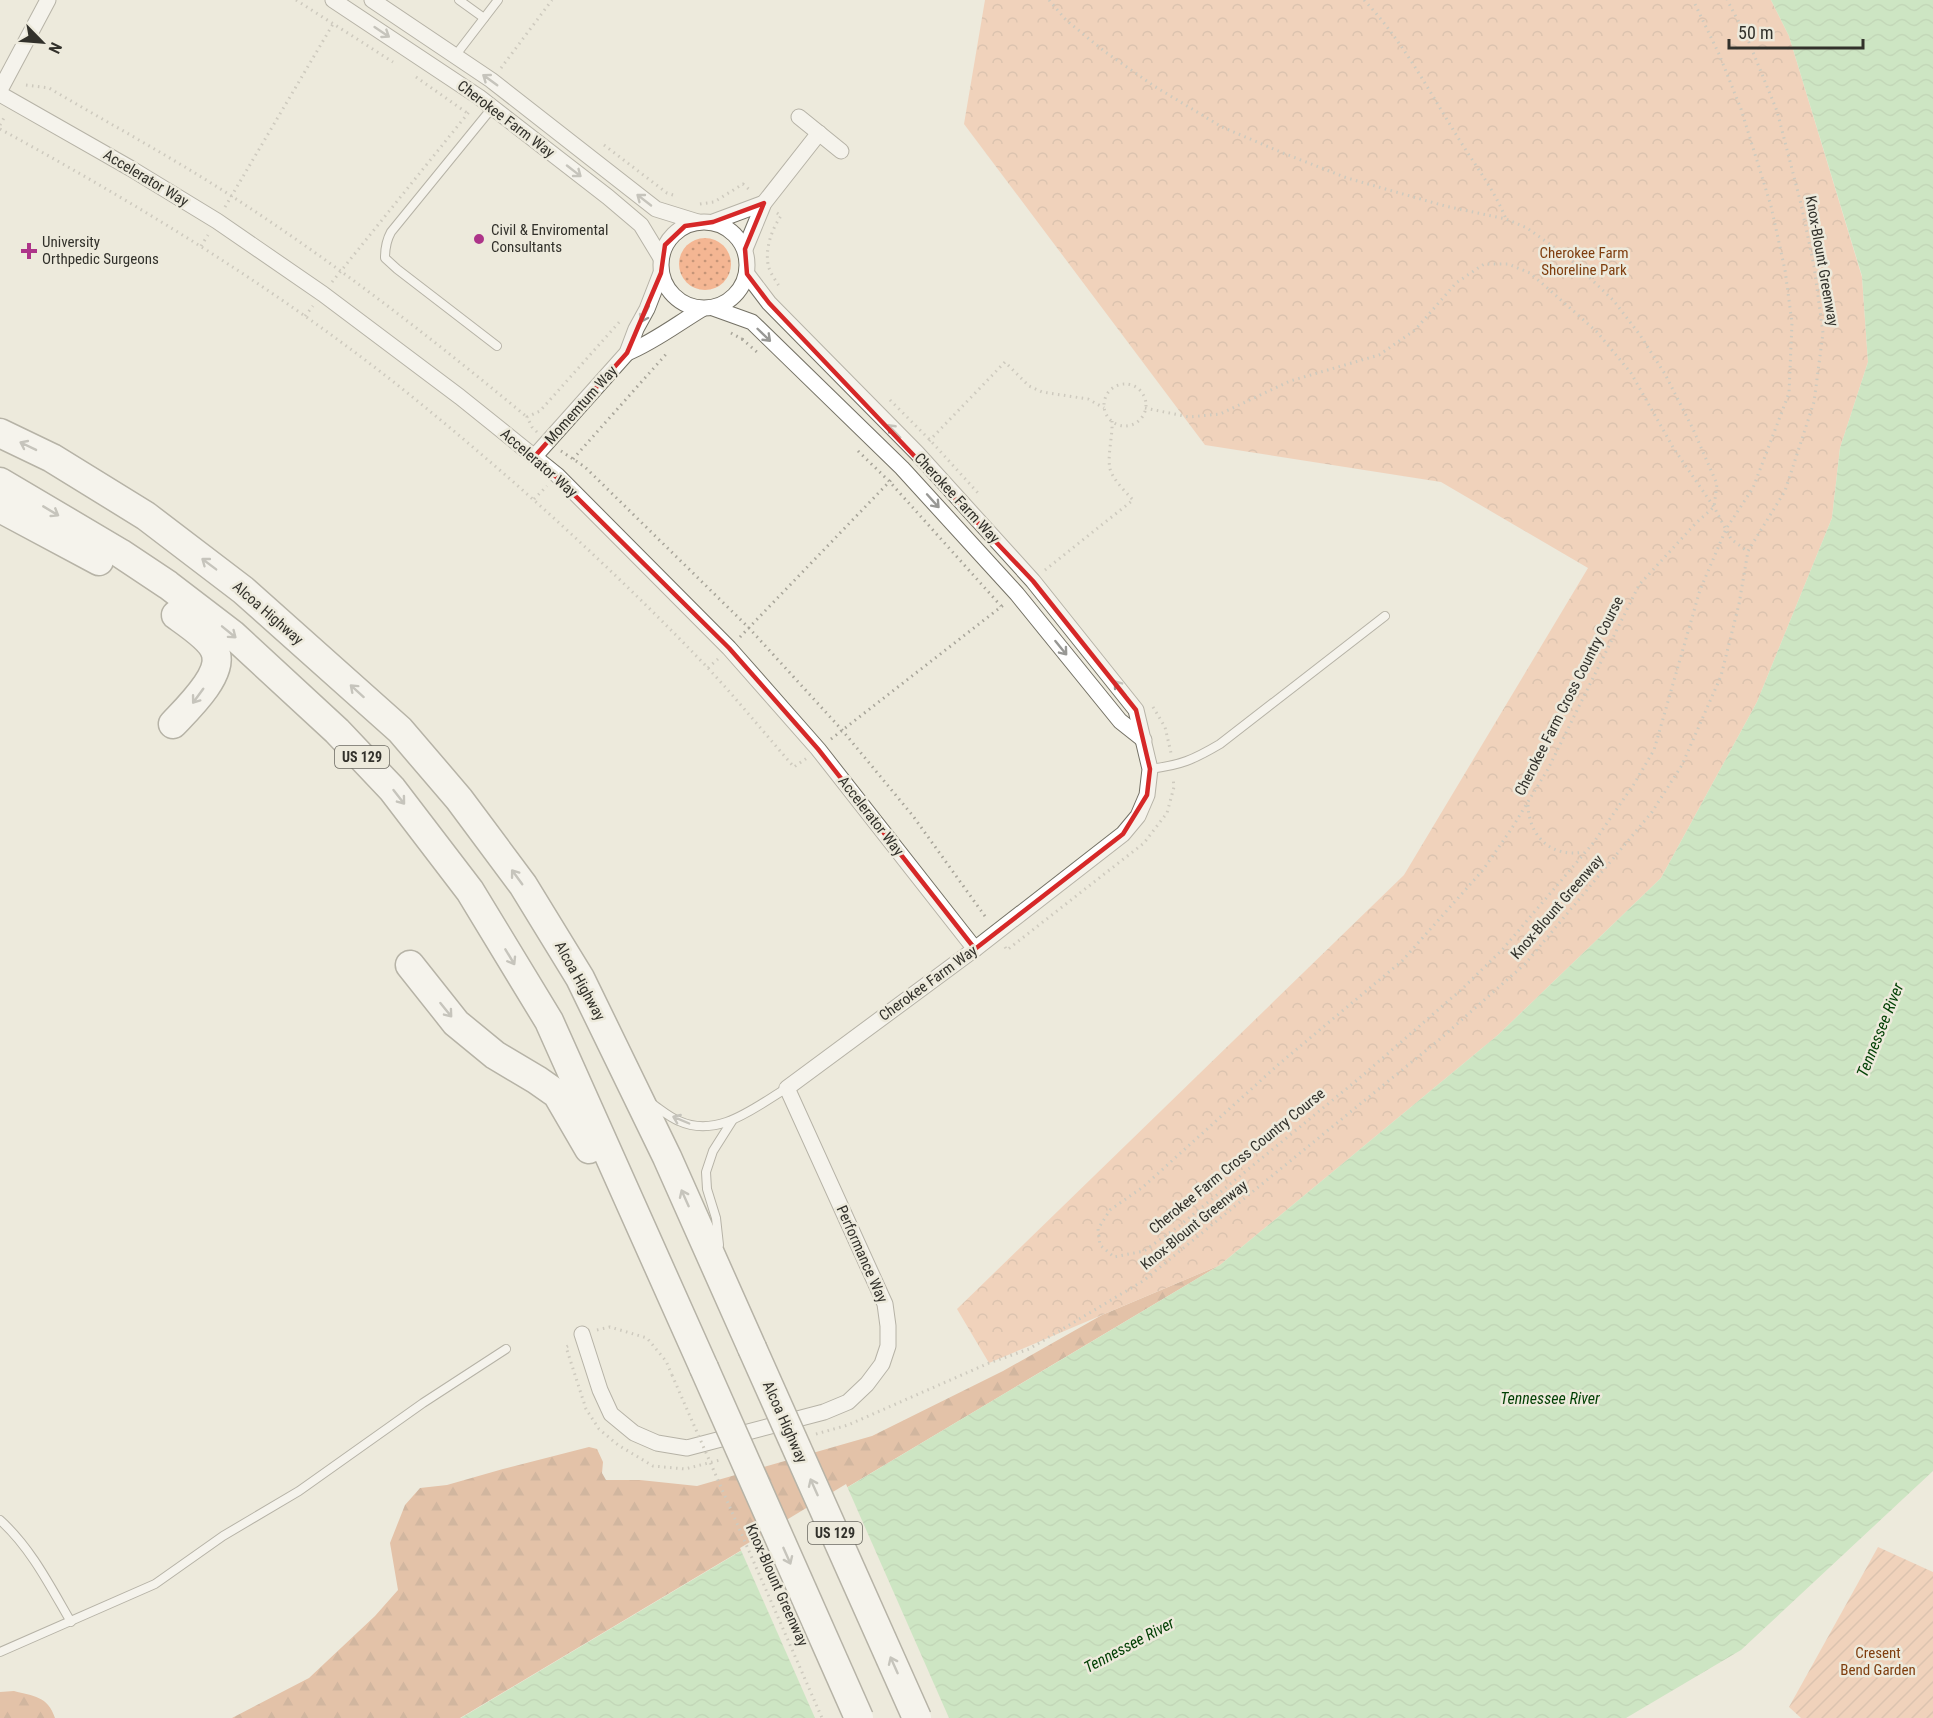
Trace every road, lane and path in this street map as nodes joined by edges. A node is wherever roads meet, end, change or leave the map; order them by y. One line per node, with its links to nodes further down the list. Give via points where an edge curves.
1 (48, 0): 16 (street)
2 (296, 0): 24 (path, via 333,23)
3 (333, 0): 17 (street, Cherokee Farm Way, one-way to 17)
4 (372, 0): 13 (street, Cherokee Farm Way)
5 (459, 0): 12 (lane)
6 (498, 0): 12 (lane)
7 (552, 0): 14 (path)
8 (1049, 0): 27 (path, via 1066,20 1104,51 1222,127 1347,178)
9 (1364, 0): 27 (path, via 1422,76 1497,197)
10 (1693, 0): 55 (path, Cherokee Farm Cross Country Course, via 1741,109 1771,206 1792,323 1789,393 1753,488)
11 (1727, 0): 56 (path, Knox-Blount Greenway, via 1777,111 1809,245 1823,333 1814,402 1785,491)
12 (484, 18): 13 (lane)
13 (455, 56): 14 (street, Cherokee Farm Way, one-way to 13)
14 (491, 80): 26 (street, Cherokee Farm Way, one-way to 14)
15 (26, 85): 24 (path, via 49,88)
16 (0, 92): 28 (street, Accelerator Way)
17 (479, 97): 18 (street, Cherokee Farm Way); 33 (path)
18 (492, 108): 32 (street, Cherokee Farm Way, one-way to 32, via 641,225); 40 (lane, via 391,232 385,258)
19 (799, 117): 21 (street)
20 (0, 129): 30 (path)
21 (819, 133): 22 (street); 25 (street)
22 (841, 151)
23 (668, 193): 26 (path)
24 (232, 196): 28 (path); 33 (path)
25 (765, 203): 29 (street); 31 (street)
26 (656, 209): 29 (street, Cherokee Farm Way)
27 (1506, 219): 53 (path, via 1527,228 1569,258 1614,301 1640,335 1665,374 1717,484)
28 (217, 221): 30 (path); 35 (street, Accelerator Way)
29 (705, 222): 31 (street, via 726,227); 32 (street, via 685,226 674,234 665,245)
30 (201, 246): 37 (path)
31 (745, 249): 34 (street)
32 (661, 265): 36 (street, via 666,287 675,298 687,305); 41 (street, Momemtum Way, one-way to 41, via 648,309)
33 (341, 271): 35 (path); 45 (path)
34 (747, 274): 36 (street, via 735,296); 57 (street, Cherokee Farm Way, one-way to 34, via 917,453 769,303)
35 (323, 294): 37 (path); 50 (street, Accelerator Way)
36 (707, 308): 41 (street, Momemtum Way); 58 (street, Cherokee Farm Way, one-way to 58, via 752,322 902,468)
37 (305, 316): 65 (path, via 409,394 534,500 693,653 795,767)
38 (624, 317): 45 (path, via 540,411)
39 (742, 339): 42 (path)
40 (497, 346)
41 (627, 353): 48 (street, Momemtum Way)
42 (759, 354)
43 (889, 398): 52 (path)
44 (1145, 408): 46 (path, via 1132,424); 46 (path, via 1138,388 1117,385 1104,401); 53 (path, via 1189,417 1221,414 1290,381 1379,355 1415,330 1456,283 1484,264 1508,264 1530,273 1611,349 1631,373 1674,449)
45 (527, 417): 48 (path)
46 (1112, 421): 57 (path, via 1109,467 1133,500)
47 (0, 433): 74 (highway, Alcoa Highway / US 129, one-way to 47, via 580,978 523,885 459,799 400,730 243,590 146,516 52,458)
48 (548, 442): 50 (street, Momemtum Way); 63 (path, via 585,467 714,593)
49 (857, 449): 59 (path)
50 (535, 456): 65 (street, Accelerator Way, via 729,648)
51 (0, 482): 77 (highway, US 129, one-way to 77, via 120,553 232,634 337,731 392,789 471,891 549,1021)
52 (984, 500)
53 (1714, 507): 55 (path); 68 (path, Cherokee Farm Cross Country Course, via 1638,585)
54 (0, 508): 62 (highway, one-way to 62, via 98,560 208,641 216,652 216,665 199,697)
55 (1726, 529): 56 (path); 69 (path, Cherokee Farm Cross Country Course, via 1700,590 1654,750)
56 (1748, 551): 80 (path, Knox-Blount Greenway, via 1720,676 1682,765 1652,812 1525,964 1422,1054 1143,1281 1029,1349 848,1425)
57 (1033, 580): 64 (street, Cherokee Farm Way, one-way to 57, via 1136,710)
58 (1017, 594): 59 (path); 64 (street, Cherokee Farm Way, one-way to 64, via 1120,721)
59 (1001, 606): 63 (path)
60 (1385, 616): 66 (lane, via 1220,744)
61 (1151, 703): 66 (path, via 1166,727)
62 (173, 724)
63 (842, 730): 65 (path); 70 (path, via 913,816)
64 (1144, 740): 67 (street, Cherokee Farm Way)
65 (818, 749): 71 (street, Accelerator Way)
66 (1173, 766): 67 (lane); 70 (path, via 1174,787 1167,813 1144,843 1007,950)
67 (1150, 769): 70 (street, Cherokee Farm Way, via 1147,795 1138,816 1123,834)
68 (1528, 803): 69 (path, via 1532,828 1546,845 1567,855); 69 (path, Cherokee Farm Cross Country Course, via 1482,870 1402,961 1143,1188 1110,1210 1098,1230 1100,1245 1114,1257 1144,1251 1179,1226 1462,989 1502,950)
69 (1586, 852)
70 (995, 934): 71 (street, Cherokee Farm Way)
71 (975, 949): 73 (street, Cherokee Farm Way)
72 (410, 964): 77 (highway, one-way to 77, via 456,1023 495,1055 557,1094 586,1143 653,1289)
73 (787, 1088): 75 (lane, Cherokee Farm Way); 78 (street, Performance Way, via 885,1304 888,1346 882,1364 867,1384 848,1402 824,1412 687,1448 657,1443 634,1433 611,1414)
74 (636, 1092): 75 (lane, Cherokee Farm Way, one-way to 74, via 712,1125 678,1121); 76 (highway, Alcoa Highway / US 129, one-way to 74)
75 (732, 1121): 76 (lane, Cherokee Farm Way, via 713,1151 706,1172)
76 (723, 1282): 87 (highway, Alcoa Highway / US 129, one-way to 76, bridge)
77 (678, 1310): 86 (highway, US 129, one-way to 86, bridge)
78 (582, 1334): 81 (path, via 566,1347 586,1409 612,1440 653,1466 685,1469); 85 (path, Knox-Blount Greenway, bridge, via 610,1327 647,1338 666,1361)
79 (506, 1349): 83 (lane, via 155,1584)
80 (815, 1434)
81 (728, 1457)
82 (0, 1520): 83 (lane, via 33,1559)
83 (71, 1622): 84 (lane)
84 (0, 1652)
85 (822, 1718)
86 (859, 1718)
87 (917, 1718)

